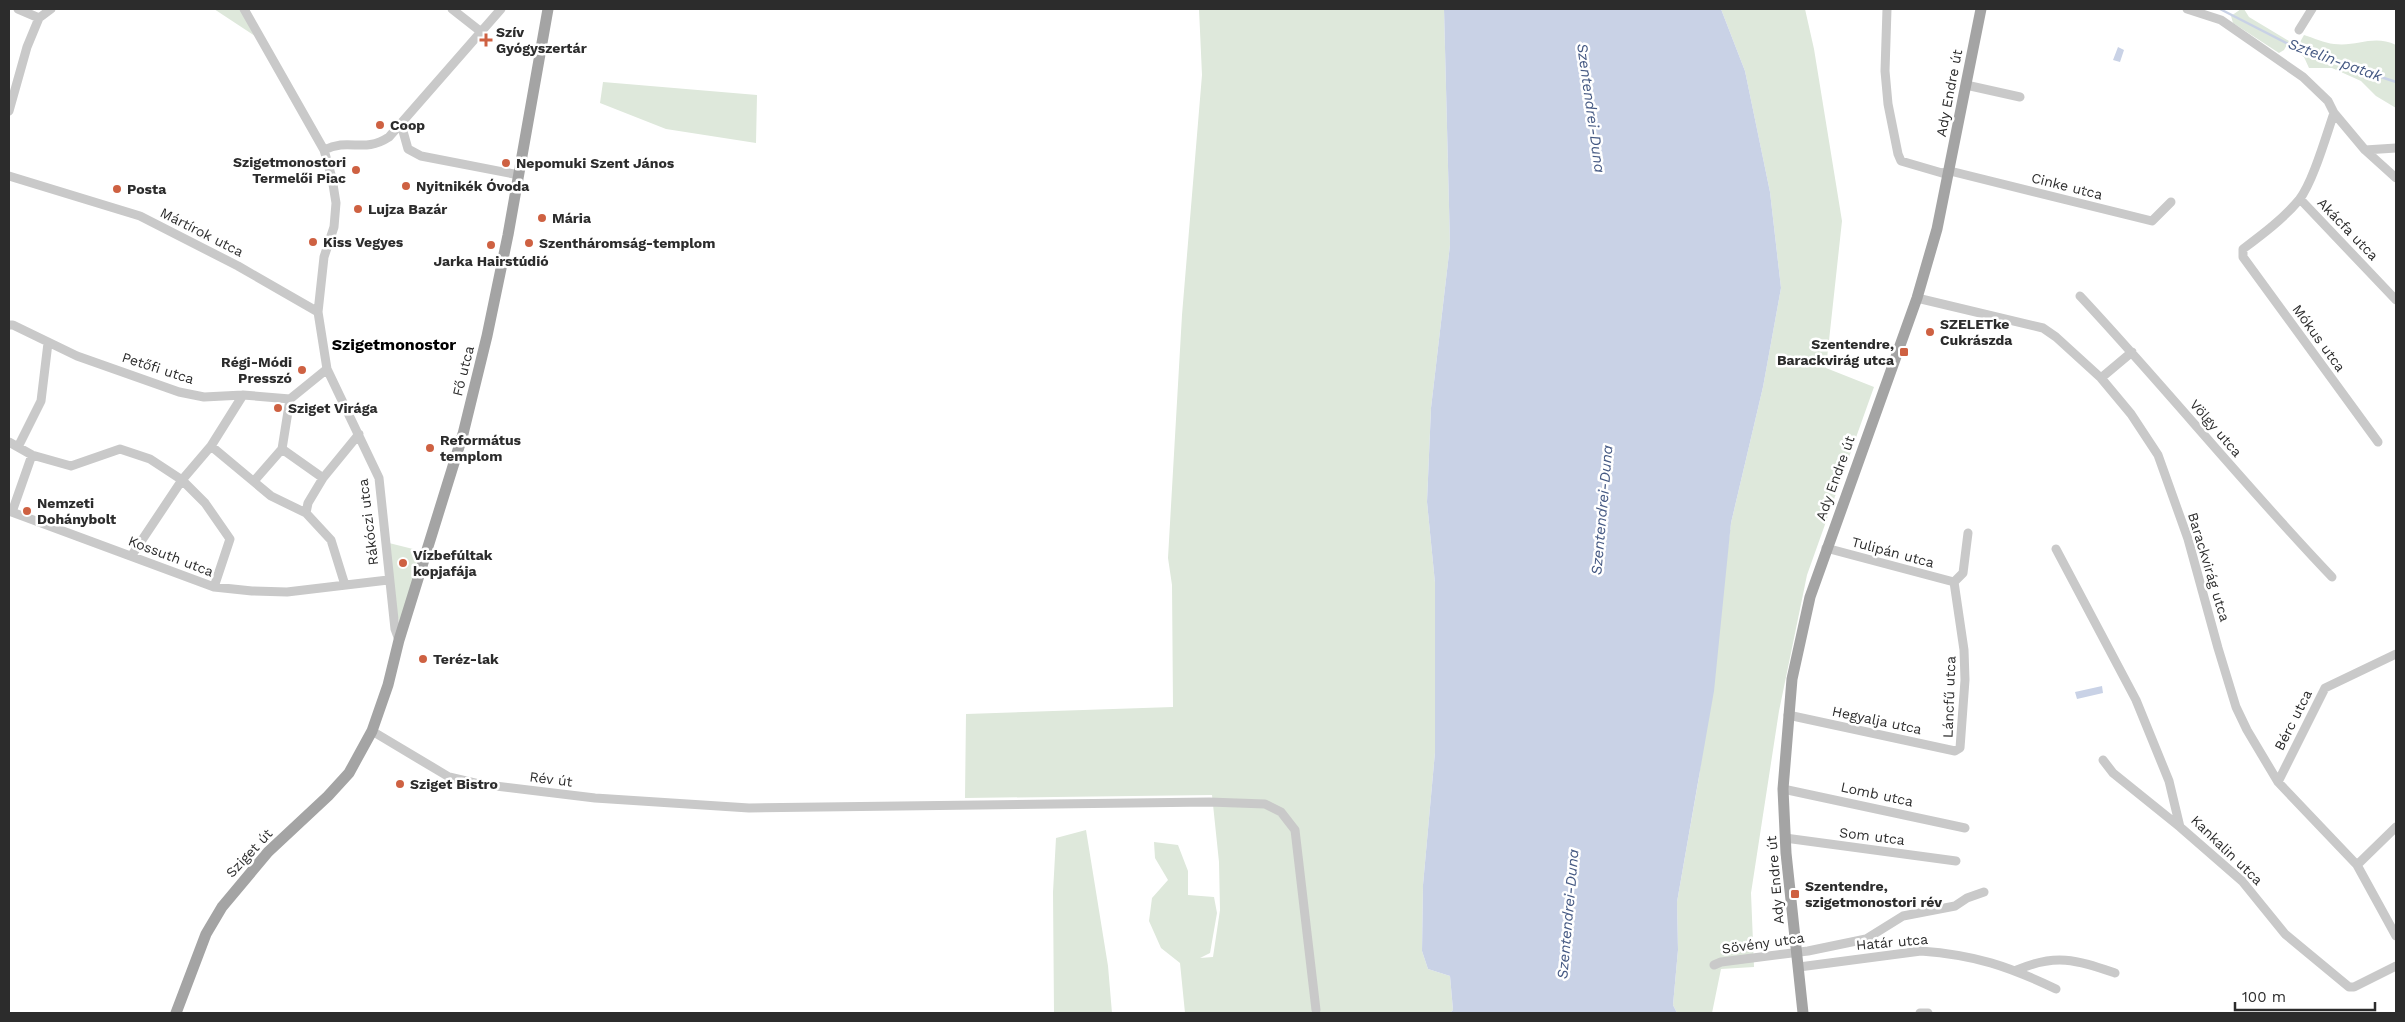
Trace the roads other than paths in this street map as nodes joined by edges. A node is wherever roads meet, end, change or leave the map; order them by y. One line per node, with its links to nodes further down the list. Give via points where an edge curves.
1 (18, 9): 11 (street)
2 (51, 9): 11 (street)
3 (244, 9): 20 (street, Rákóczi utca)
4 (452, 9): 13 (street)
5 (501, 9): 13 (street)
6 (548, 9): 23 (main road, Fő utca)
7 (1887, 9): 22 (street, via 1888,104 1898,154 1902,162 1942,173)
8 (1981, 9): 14 (main road, Ady Endre út)
9 (2187, 9): 17 (street, via 2221,20 2278,58 2328,101)
10 (2312, 9): 12 (street)
11 (39, 18): 16 (street, via 27,47)
12 (2298, 30)
13 (480, 31): 18 (street)
14 (1966, 84): 15 (street); 22 (main road, Ady Endre út)
15 (2020, 97)
16 (9, 111)
17 (2334, 114): 21 (street); 26 (street)
18 (401, 124): 20 (street, via 379,144 350,144); 23 (street, via 408,149 421,156)
19 (2396, 148): 21 (street)
20 (324, 150): 31 (street, Rákóczi utca, via 336,203 334,227 324,257)
21 (2365, 150): 25 (street)
22 (1950, 171): 27 (street, Cinke utca, via 2152,221); 29 (main road, Ady Endre út)
23 (519, 175): 60 (main road, Fő utca, via 487,336 463,434)
24 (9, 176): 31 (street, Mártírok utca, via 140,216 238,266)
25 (2396, 178)
26 (2300, 199): 30 (street, Akácfa utca); 41 (street, Mókus utca, via 2243,249 2243,256)
27 (2171, 202)
28 (2080, 296): 34 (street, Völgy utca)
29 (1917, 298): 36 (street, Barackvirág utca, via 2043,328); 52 (main road, Ady Endre út)
30 (2396, 300)
31 (318, 312): 35 (street, Rákóczi utca)
32 (9, 325): 33 (street, Petőfi utca)
33 (48, 343): 37 (street, Petőfi utca, via 179,392 204,397); 42 (street, via 41,401)
34 (2132, 352): 36 (street); 55 (street, Völgy utca)
35 (328, 369): 38 (street); 39 (street, Rákóczi utca)
36 (2101, 378): 66 (street, Barackvirág utca, via 2131,414 2158,455 2188,539 2236,707 2246,730)
37 (243, 395): 38 (street, Petőfi utca); 43 (street)
38 (290, 399): 44 (street)
39 (358, 434): 46 (street); 56 (street, Rákóczi utca, via 379,478)
40 (9, 442): 42 (street)
41 (2378, 442)
42 (18, 446): 45 (street)
43 (211, 446): 47 (street); 48 (street)
44 (282, 450): 46 (street); 48 (street)
45 (32, 455): 47 (street, via 71,466 120,449 150,459); 49 (street)
46 (324, 478): 50 (street, via 308,503)
47 (182, 480): 54 (street); 59 (street, via 205,503 230,539)
48 (254, 482): 50 (street, via 271,496)
49 (10, 512): 54 (street, Kossuth utca)
50 (306, 513): 58 (street, via 331,540)
51 (1968, 533): 57 (street, via 1963,573)
52 (1826, 548): 57 (street, Tulipán utca); 62 (main road, Ady Endre út, via 1800,638)
53 (2056, 548): 68 (street, Kankalin utca, via 2136,700 2169,781)
54 (132, 555): 59 (street, Kossuth utca)
55 (2332, 577)
56 (388, 580): 58 (street, Kossuth utca); 60 (street, Rákóczi utca, via 394,629)
57 (1954, 582): 64 (street, Láncfű utca, via 1964,650)
58 (344, 585): 59 (street, Kossuth utca, via 287,592)
59 (214, 587)
60 (400, 640): 63 (main road, Fő utca)
61 (2396, 654): 66 (street, Bérc utca, via 2325,688)
62 (1788, 715): 64 (street, Hegyalja utca, via 1955,751); 67 (main road, Ady Endre út)
63 (372, 731): 83 (street, Rév út, via 449,778 595,798 740,808 1265,804 1281,812 1295,830); 84 (main road, Sziget út, via 349,772 268,852 222,907 206,934)
64 (1960, 748)
65 (2103, 760): 68 (street, via 2113,773)
66 (2278, 782): 73 (street, Barackvirág utca)
67 (1783, 789): 70 (street, Lomb utca); 71 (main road, Ady Endre út)
68 (2180, 827): 78 (street, Kankalin utca, via 2242,881 2285,934 2349,987)
69 (2396, 827): 73 (street)
70 (1965, 828)
71 (1785, 838): 72 (street, Som utca); 76 (main road, Ady Endre út)
72 (1956, 861)
73 (2357, 865): 75 (street, Barackvirág utca)
74 (1984, 892): 76 (street, Sövény utca, via 1955,906 1903,916 1866,939)
75 (2396, 936)
76 (1797, 953): 77 (street, Sövény utca); 79 (main road, Ady Endre út)
77 (1714, 965)
78 (2396, 966)
79 (1799, 967): 80 (street, Határ utca, via 1921,951 1975,958); 85 (main road, Ady Endre út)
80 (2017, 970): 81 (street, via 2055,959); 82 (street, Határ utca)
81 (2115, 973)
82 (2056, 989)
83 (1316, 1010)
84 (176, 1013)
85 (1803, 1013)
86 (1920, 1013): 87 (street)
87 (1928, 1013)

